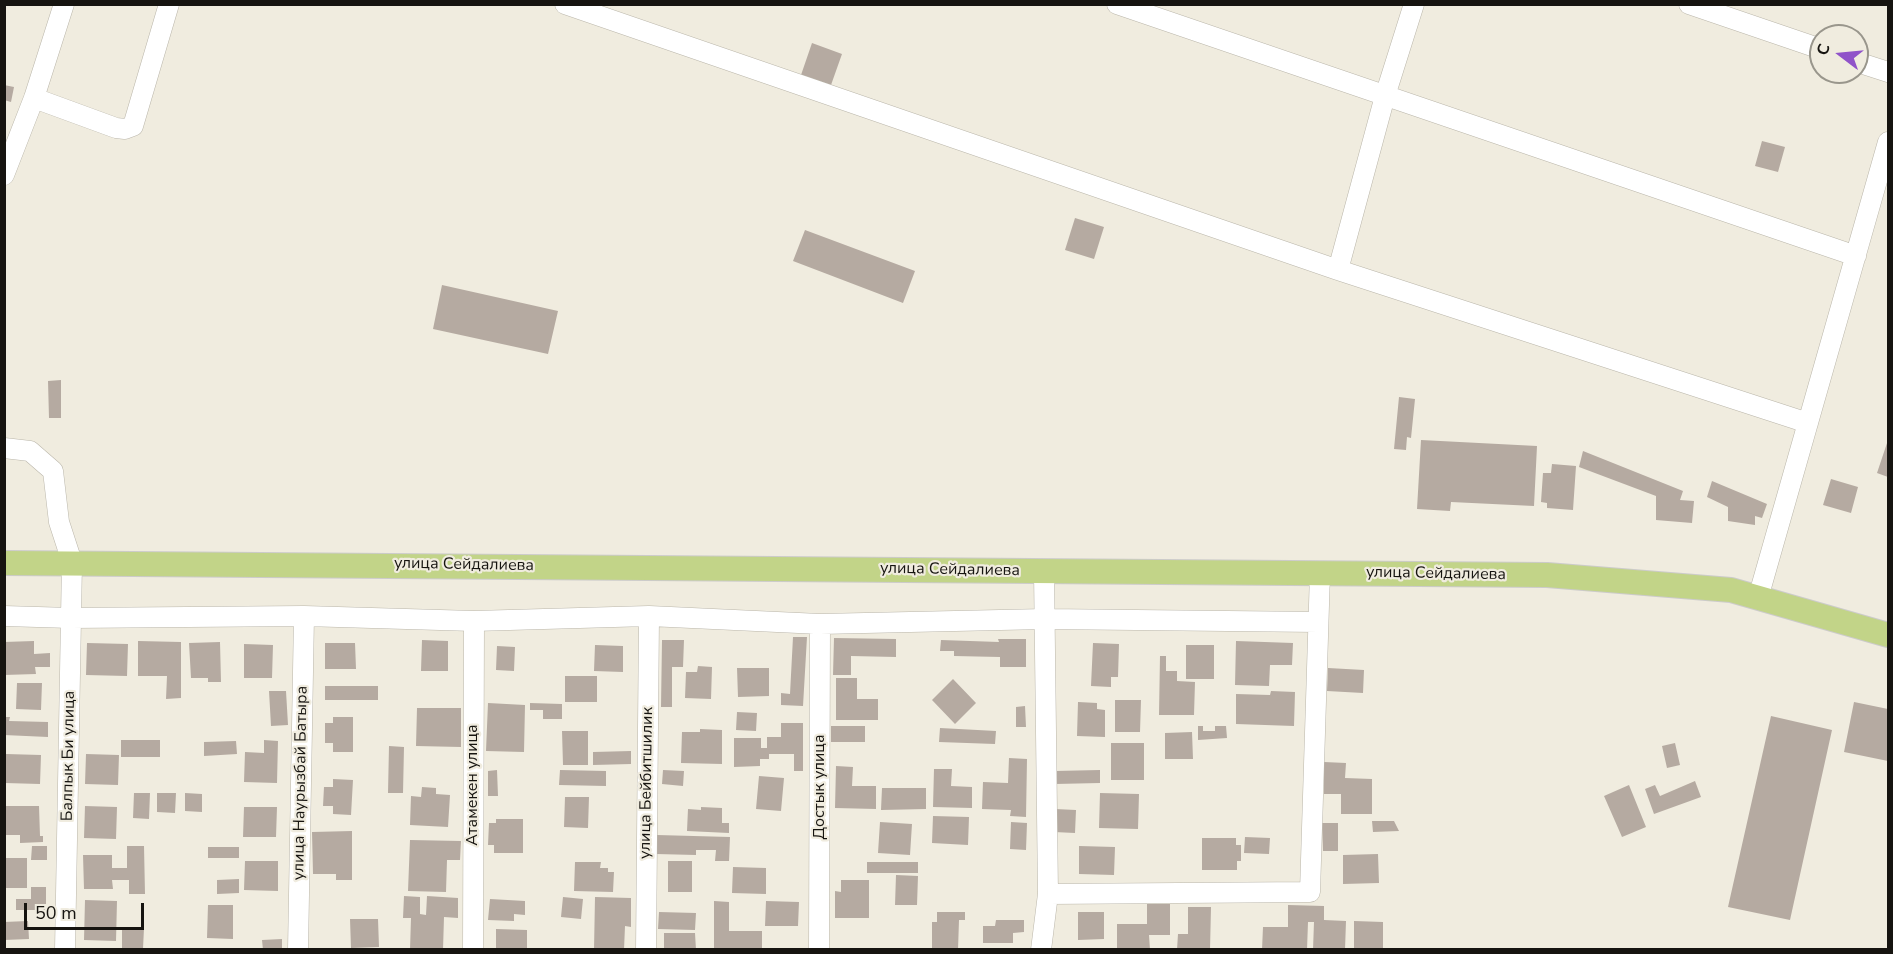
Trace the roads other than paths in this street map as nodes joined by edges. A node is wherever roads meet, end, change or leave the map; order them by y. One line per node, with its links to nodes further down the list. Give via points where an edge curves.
1 (64, 4): 11 (street)
2 (169, 4): 11 (street, via 133,126 116,128)
3 (565, 4): 15 (street)
4 (1117, 4): 10 (street)
5 (1414, 4): 10 (street)
6 (1689, 4): 7 (street)
7 (1809, 45)
8 (1869, 66): 9 (street)
9 (1888, 72)
10 (1385, 96): 14 (street); 15 (street)
11 (34, 98): 13 (street)
12 (1888, 142): 14 (street)
13 (4, 175)
14 (1856, 256): 16 (street)
15 (1338, 270): 16 (street)
16 (1808, 423): 22 (street)
17 (4, 448): 19 (street, Балпык Би улица, via 30,451 53,471 59,522)
18 (4, 562): 19 (main road, улица Сейдалиева)
19 (72, 562): 20 (main road, улица Сейдалиева); 26 (street, Балпык Би улица)
20 (1044, 571): 21 (main road, улица Сейдалиева); 27 (street)
21 (1320, 573): 22 (main road, улица Сейдалиева, via 1547,575 1731,590); 29 (street)
22 (1758, 598): 31 (main road, улица Сейдалиева)
23 (650, 615): 28 (street); 30 (street); 36 (street, улица Бейбитшилик)
24 (4, 616): 26 (street)
25 (304, 616): 26 (street); 28 (street); 34 (street, улица Наурызбай Батыра)
26 (71, 618): 33 (street, Балпык Би улица)
27 (1045, 619): 29 (street); 30 (street); 32 (street)
28 (474, 621): 35 (street, Атамекен улица)
29 (1318, 622): 32 (street, via 1310,892)
30 (820, 624): 37 (street, Достык улица)
31 (1888, 635)
32 (1048, 894): 38 (street)
33 (65, 950)
34 (298, 950)
35 (473, 950)
36 (645, 950)
37 (819, 950)
38 (1041, 950)

